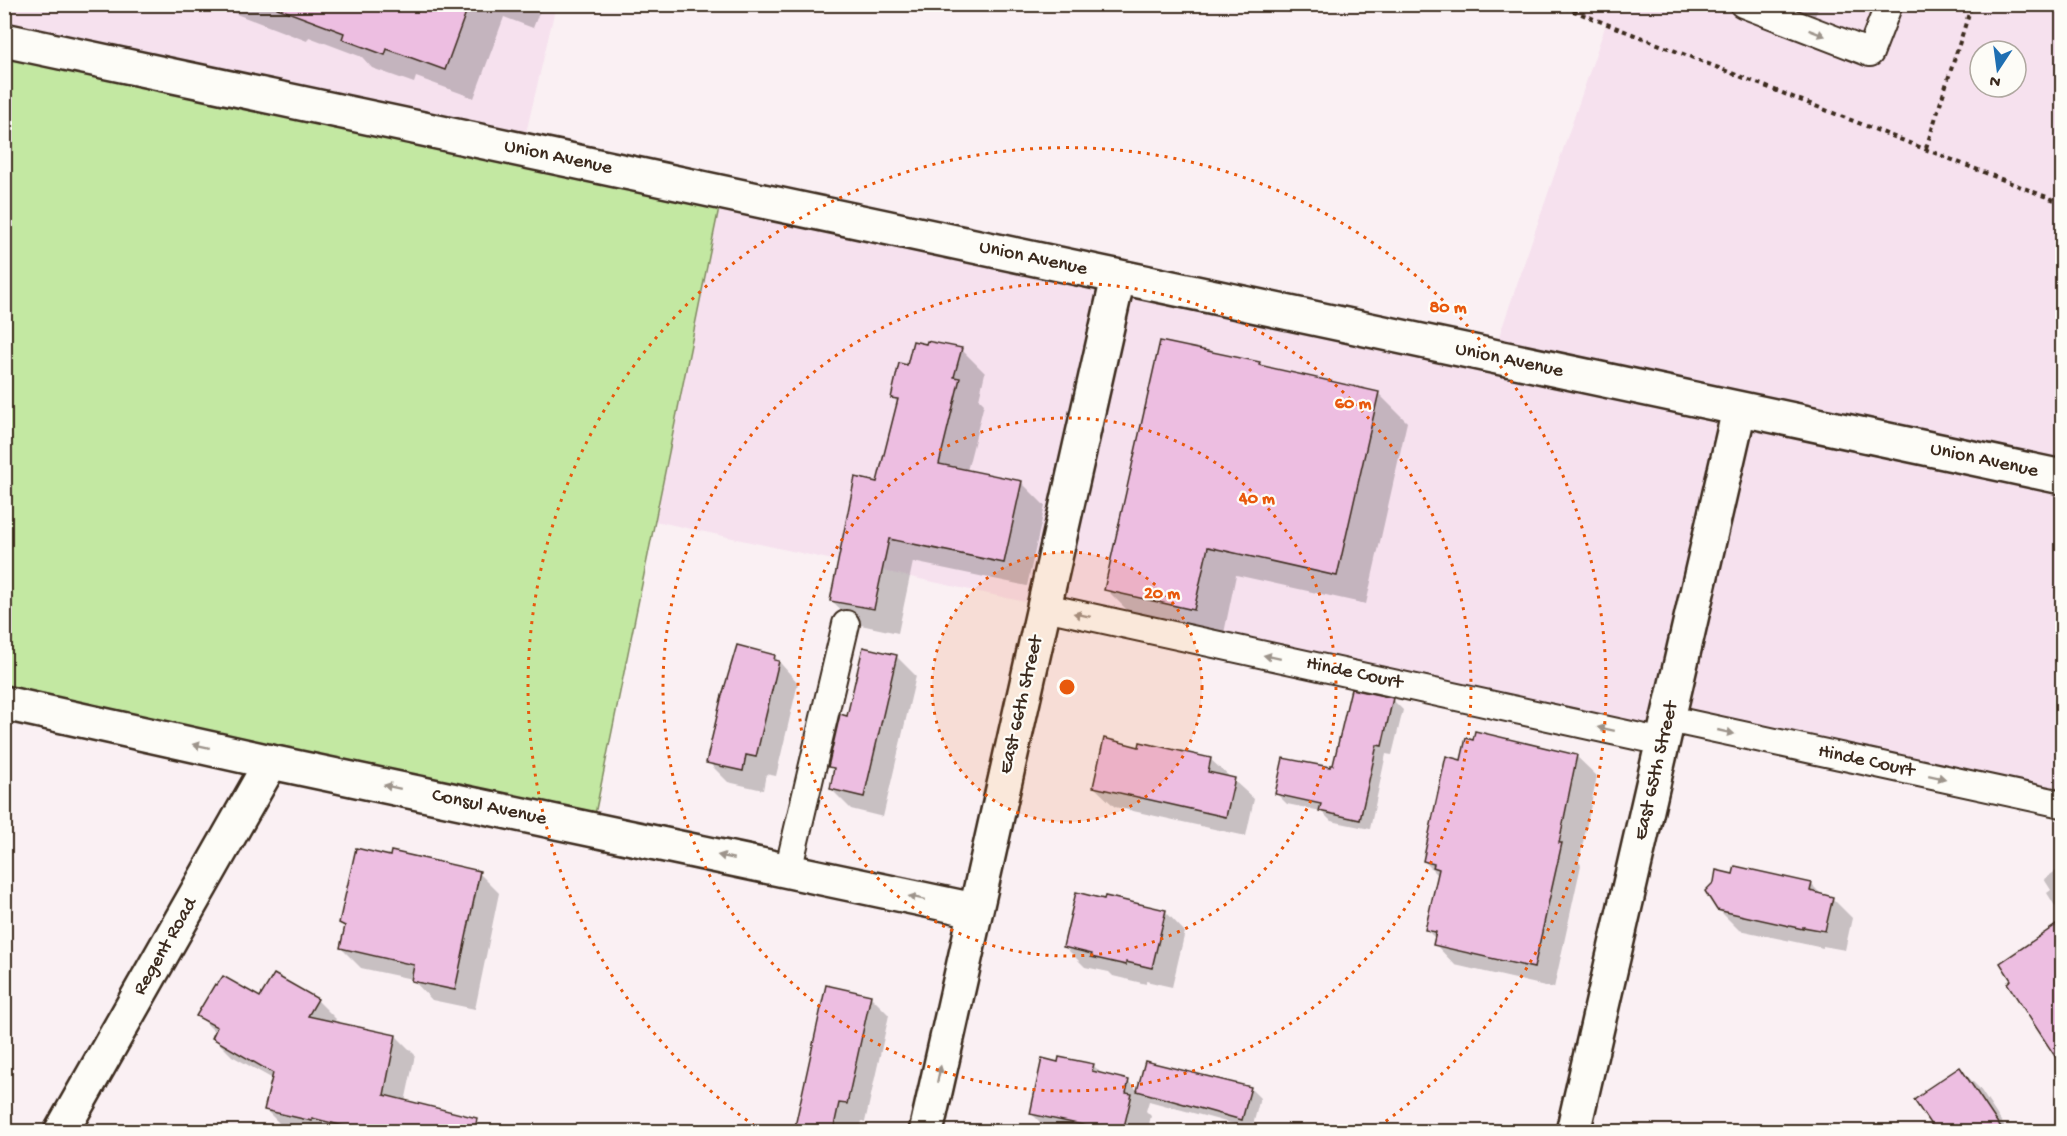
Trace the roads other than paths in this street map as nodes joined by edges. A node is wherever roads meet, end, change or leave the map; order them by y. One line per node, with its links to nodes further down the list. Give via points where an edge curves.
1 (1743, 4): 2 (lane, one-way to 2, via 1870,53)
2 (1889, 4)
3 (4, 40): 4 (street, Union Avenue)
4 (1118, 278): 5 (street, Union Avenue); 7 (street, East 66th Street)
5 (1739, 410): 6 (street, Union Avenue); 10 (street, East 65th Street)
6 (2062, 477)
7 (1045, 607): 10 (lane, Hinde Court, one-way to 7); 14 (street, East 66th Street)
8 (846, 624): 13 (lane)
9 (4, 702): 11 (street, Consul Avenue, one-way to 9)
10 (1666, 730): 12 (lane, Hinde Court, one-way to 12); 17 (street, East 65th Street)
11 (271, 762): 13 (street, Consul Avenue, one-way to 11); 15 (street, Regent Road)
12 (2062, 804)
13 (788, 871): 14 (street, Consul Avenue, one-way to 13)
14 (974, 910): 16 (street, East 66th Street, one-way to 14)
15 (61, 1131)
16 (926, 1131)
17 (1573, 1131)

